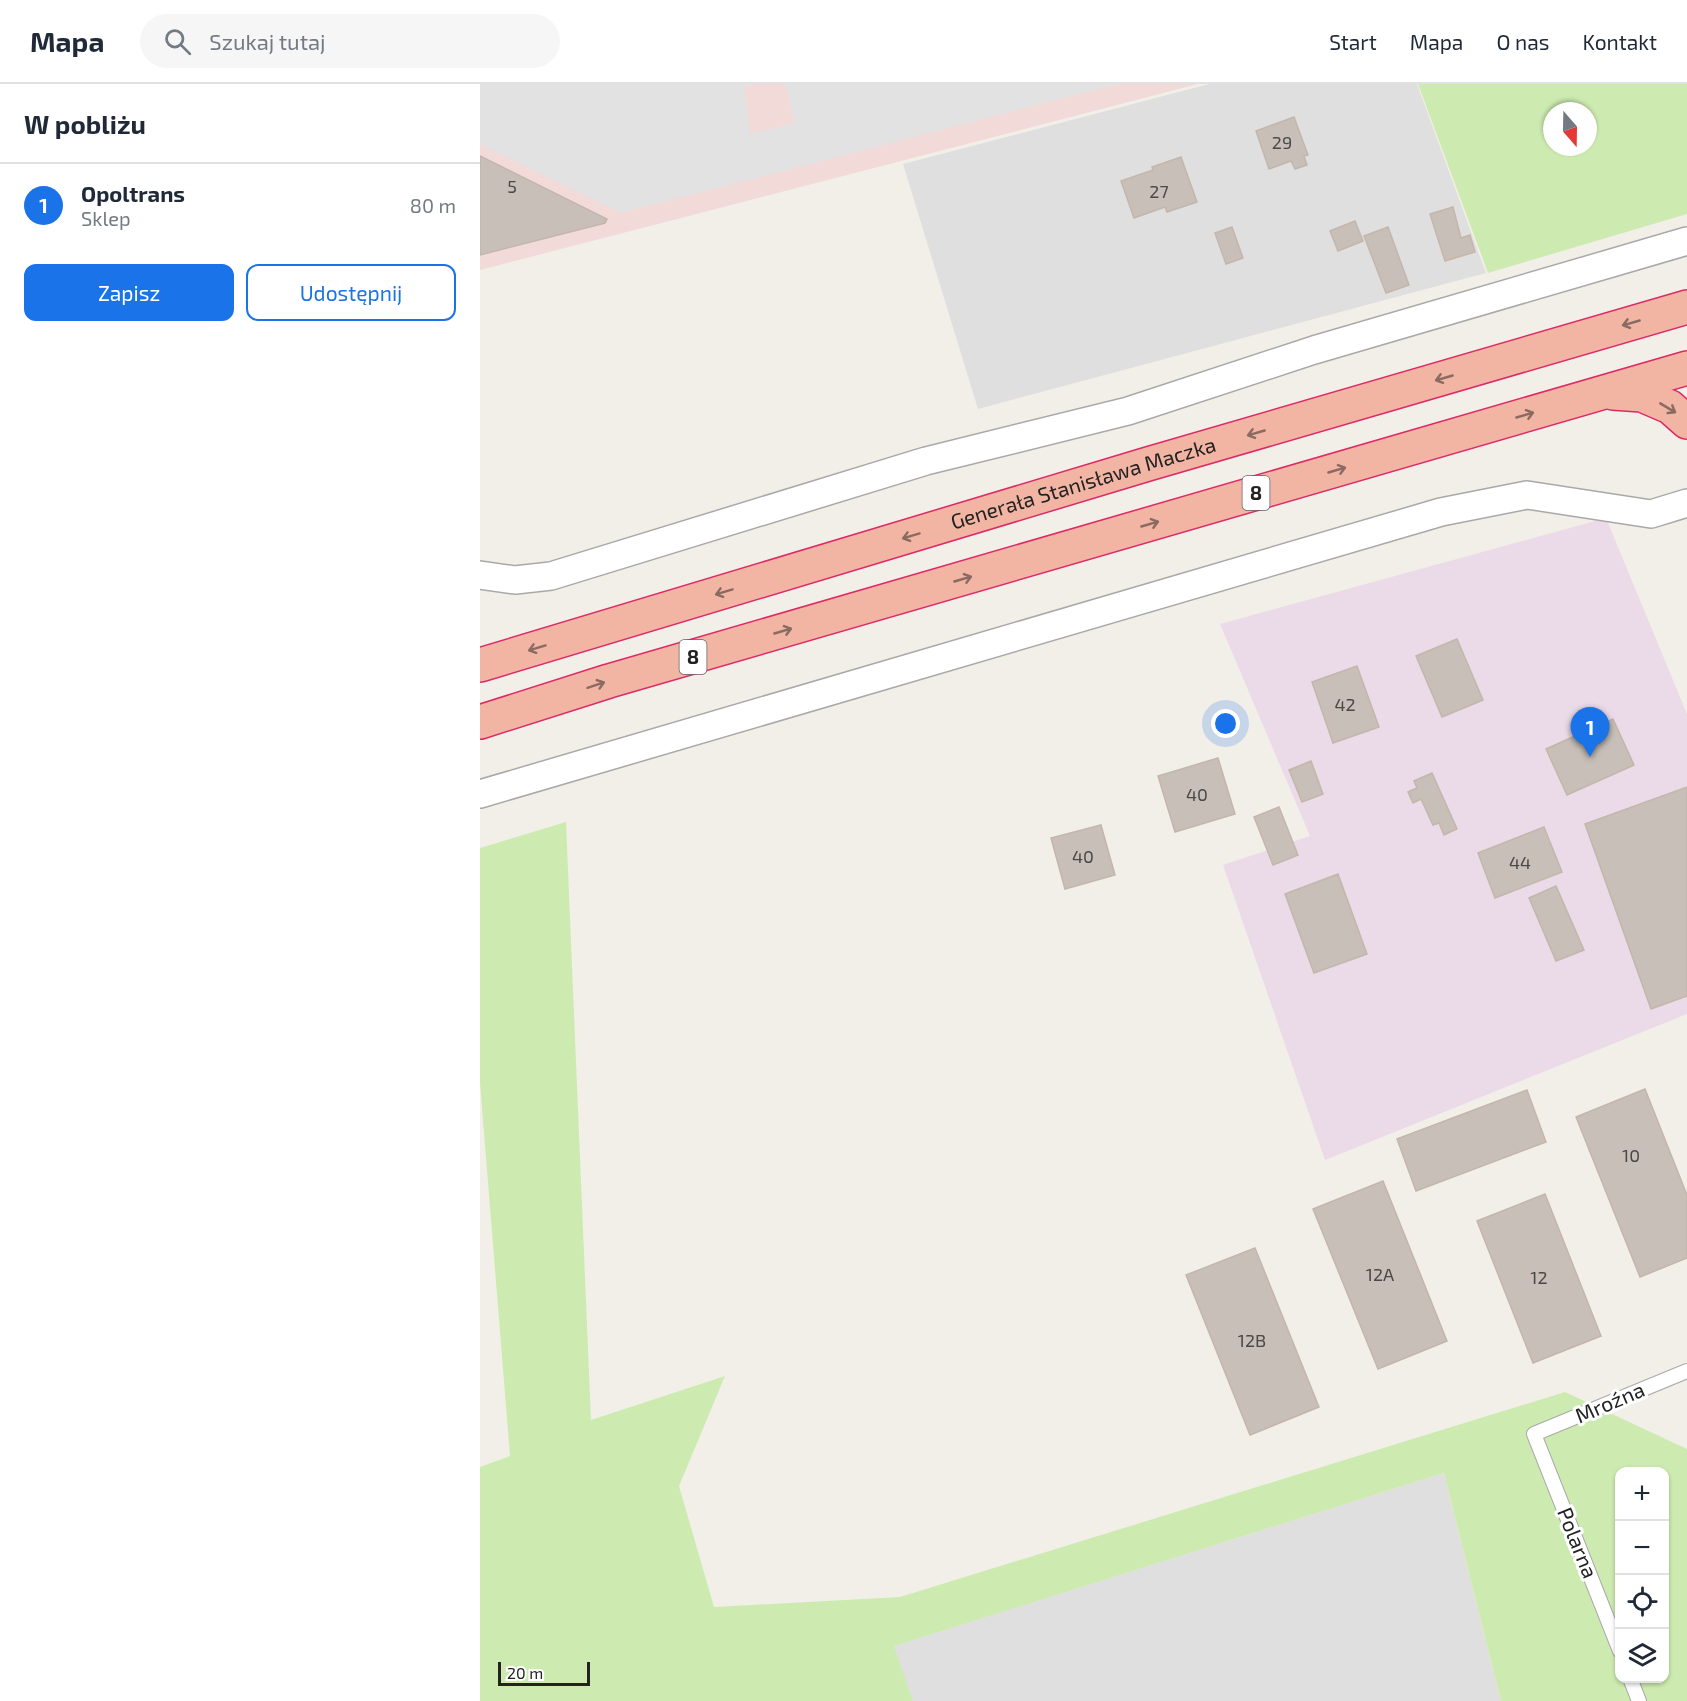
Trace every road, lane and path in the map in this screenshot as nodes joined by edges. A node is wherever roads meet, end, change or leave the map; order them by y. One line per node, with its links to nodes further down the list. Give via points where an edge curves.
1 (1687, 241): 7 (street, via 1314,350 1128,411 926,461 551,576 515,580)
2 (1687, 307): 8 (highway, Generała Stanisława Maczka, one-way to 8)
3 (1687, 368): 4 (highway, 8)
4 (1606, 392): 5 (highway, one-way to 5, via 1642,395 1670,407); 9 (highway, 8, one-way to 4, via 609,681)
5 (1687, 422)
6 (1687, 503): 10 (street, via 1651,514 1527,495 1441,512)
7 (480, 575)
8 (480, 665)
9 (480, 722)
10 (480, 794)
11 (1687, 1371): 12 (lane, Mroźna)
12 (1534, 1434): 13 (lane, Polarna)
13 (1615, 1638)
14 (1632, 1683): 15 (lane)
15 (1639, 1701)

